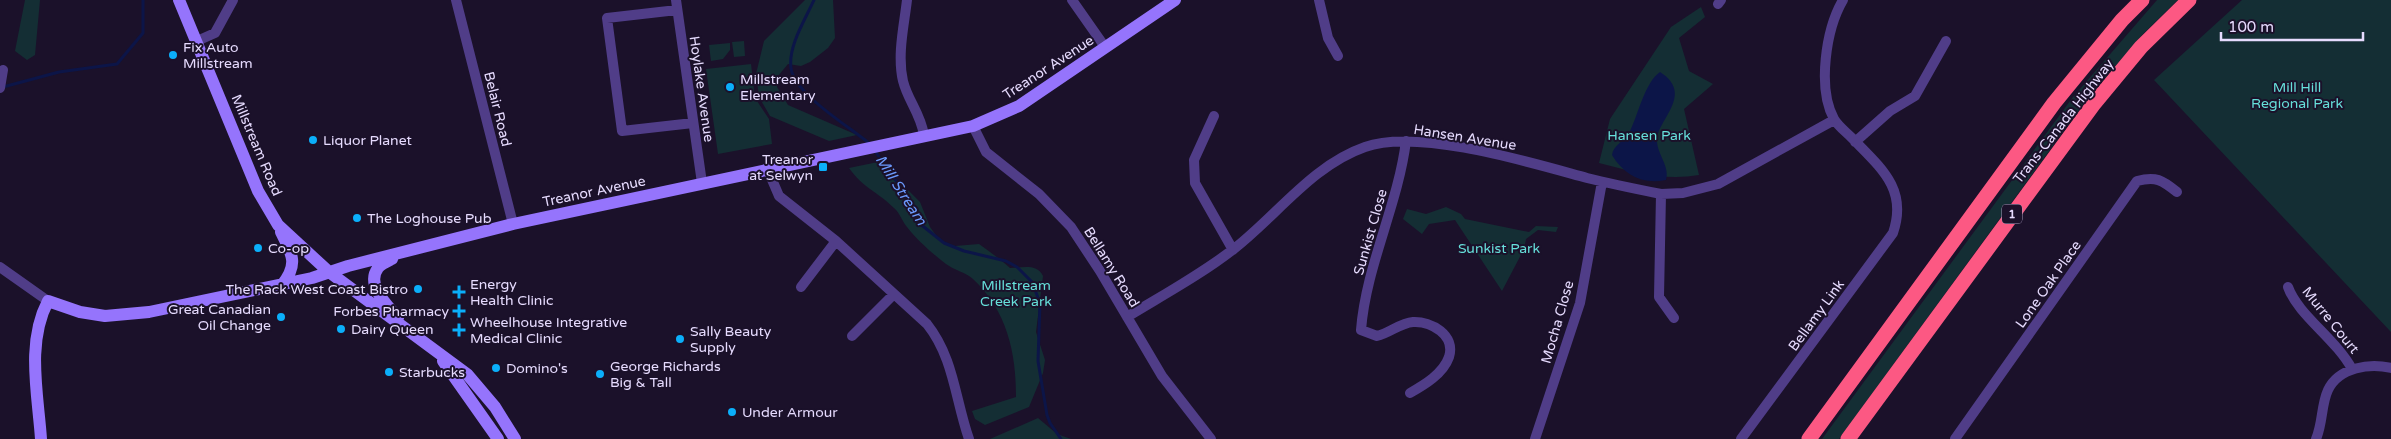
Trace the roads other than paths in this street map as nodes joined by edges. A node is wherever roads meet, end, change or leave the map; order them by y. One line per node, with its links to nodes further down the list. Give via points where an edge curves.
1 (179, 0): 12 (street, Millstream Road)
2 (233, 0): 12 (street, via 215,33)
3 (456, 0): 30 (street, Belair Road)
4 (906, 0): 22 (street, via 900,59 903,80 919,113)
5 (1072, 0): 14 (street)
6 (1175, 0): 14 (street, Treanor Avenue)
7 (1319, 0): 15 (street, via 1328,38)
8 (1843, 0): 19 (street, via 1828,39 1825,79)
9 (2142, 0): 57 (highway, Trans-Canada Highway / 1, via 2054,103)
10 (2189, 0): 58 (highway, Trans-Canada Highway / 1, via 2141,47 2093,105)
11 (676, 5): 20 (street, Hoylake Avenue); 20 (street, via 607,18 622,131)
12 (197, 41): 31 (street, Millstream Road, via 258,191)
13 (1946, 41): 24 (street, via 1915,96 1890,111)
14 (1104, 47): 21 (street, Treanor Avenue, via 1019,106)
15 (1338, 56)
16 (3, 70): 17 (street)
17 (0, 88)
18 (1214, 116): 33 (street, via 1194,160 1194,183)
19 (1834, 120): 24 (street); 29 (street, Hansen Avenue, via 1718,184 1683,193)
20 (693, 123): 26 (street, Hoylake Avenue)
21 (973, 126): 22 (street, Treanor Avenue); 42 (street, Bellamy Road, via 986,152 1039,194 1071,227)
22 (924, 135): 25 (street, Treanor Avenue)
23 (1406, 141): 27 (street, Hansen Avenue, via 1515,158); 33 (street, Hansen Avenue, via 1367,146 1321,170); 49 (street, Sunkist Close, via 1390,212 1363,305 1362,330 1377,336 1412,322 1426,323 1440,330 1449,343 1450,356 1426,384)
24 (1856, 142): 56 (street, Bellamy Link, via 1888,178 1898,201 1898,219 1893,233)
25 (767, 168): 26 (street, Treanor Avenue); 32 (street, via 779,196)
26 (702, 182): 30 (street, Treanor Avenue)
27 (1602, 182): 29 (street, Hansen Avenue); 55 (street, Mocha Close, via 1580,303)
28 (2177, 192): 59 (street, Lone Oak Place, via 2165,182 2151,177 2137,181)
29 (1661, 194): 43 (street, via 1659,297)
30 (513, 224): 34 (street, Treanor Avenue)
31 (278, 225): 36 (street, Millstream Road); 37 (street, via 291,253 293,266)
32 (836, 241): 38 (street); 40 (street)
33 (1233, 250): 42 (street, Hansen Avenue)
34 (402, 253): 36 (street, Treanor Avenue); 44 (street, via 378,267 375,278 377,291)
35 (0, 267): 41 (street, Treanor Avenue)
36 (329, 272): 37 (street, Treanor Avenue); 44 (street, Millstream Road)
37 (282, 284): 41 (street, Treanor Avenue, via 118,316 80,312)
38 (801, 287)
39 (2288, 287): 48 (street, Murre Court, via 2293,299 2330,339)
40 (894, 294): 45 (street); 53 (street, via 927,324 944,349)
41 (48, 302): 50 (street, via 40,319 35,351)
42 (1127, 317): 54 (street, Bellamy Road, via 1162,376)
43 (1674, 318)
44 (408, 332): 46 (street, Millstream Road)
45 (852, 336)
46 (435, 351): 51 (street, Millstream Road); 52 (street, Millstream Road, via 467,374)
47 (2391, 368): 48 (street, via 2367,366)
48 (2352, 370): 60 (street, via 2328,389)
49 (1410, 393)
50 (41, 439)
51 (498, 439)
52 (515, 439)
53 (968, 439)
54 (1212, 439)
55 (1535, 439)
56 (1741, 439)
57 (1809, 439)
58 (1848, 439)
59 (1955, 439)
60 (2316, 439)

